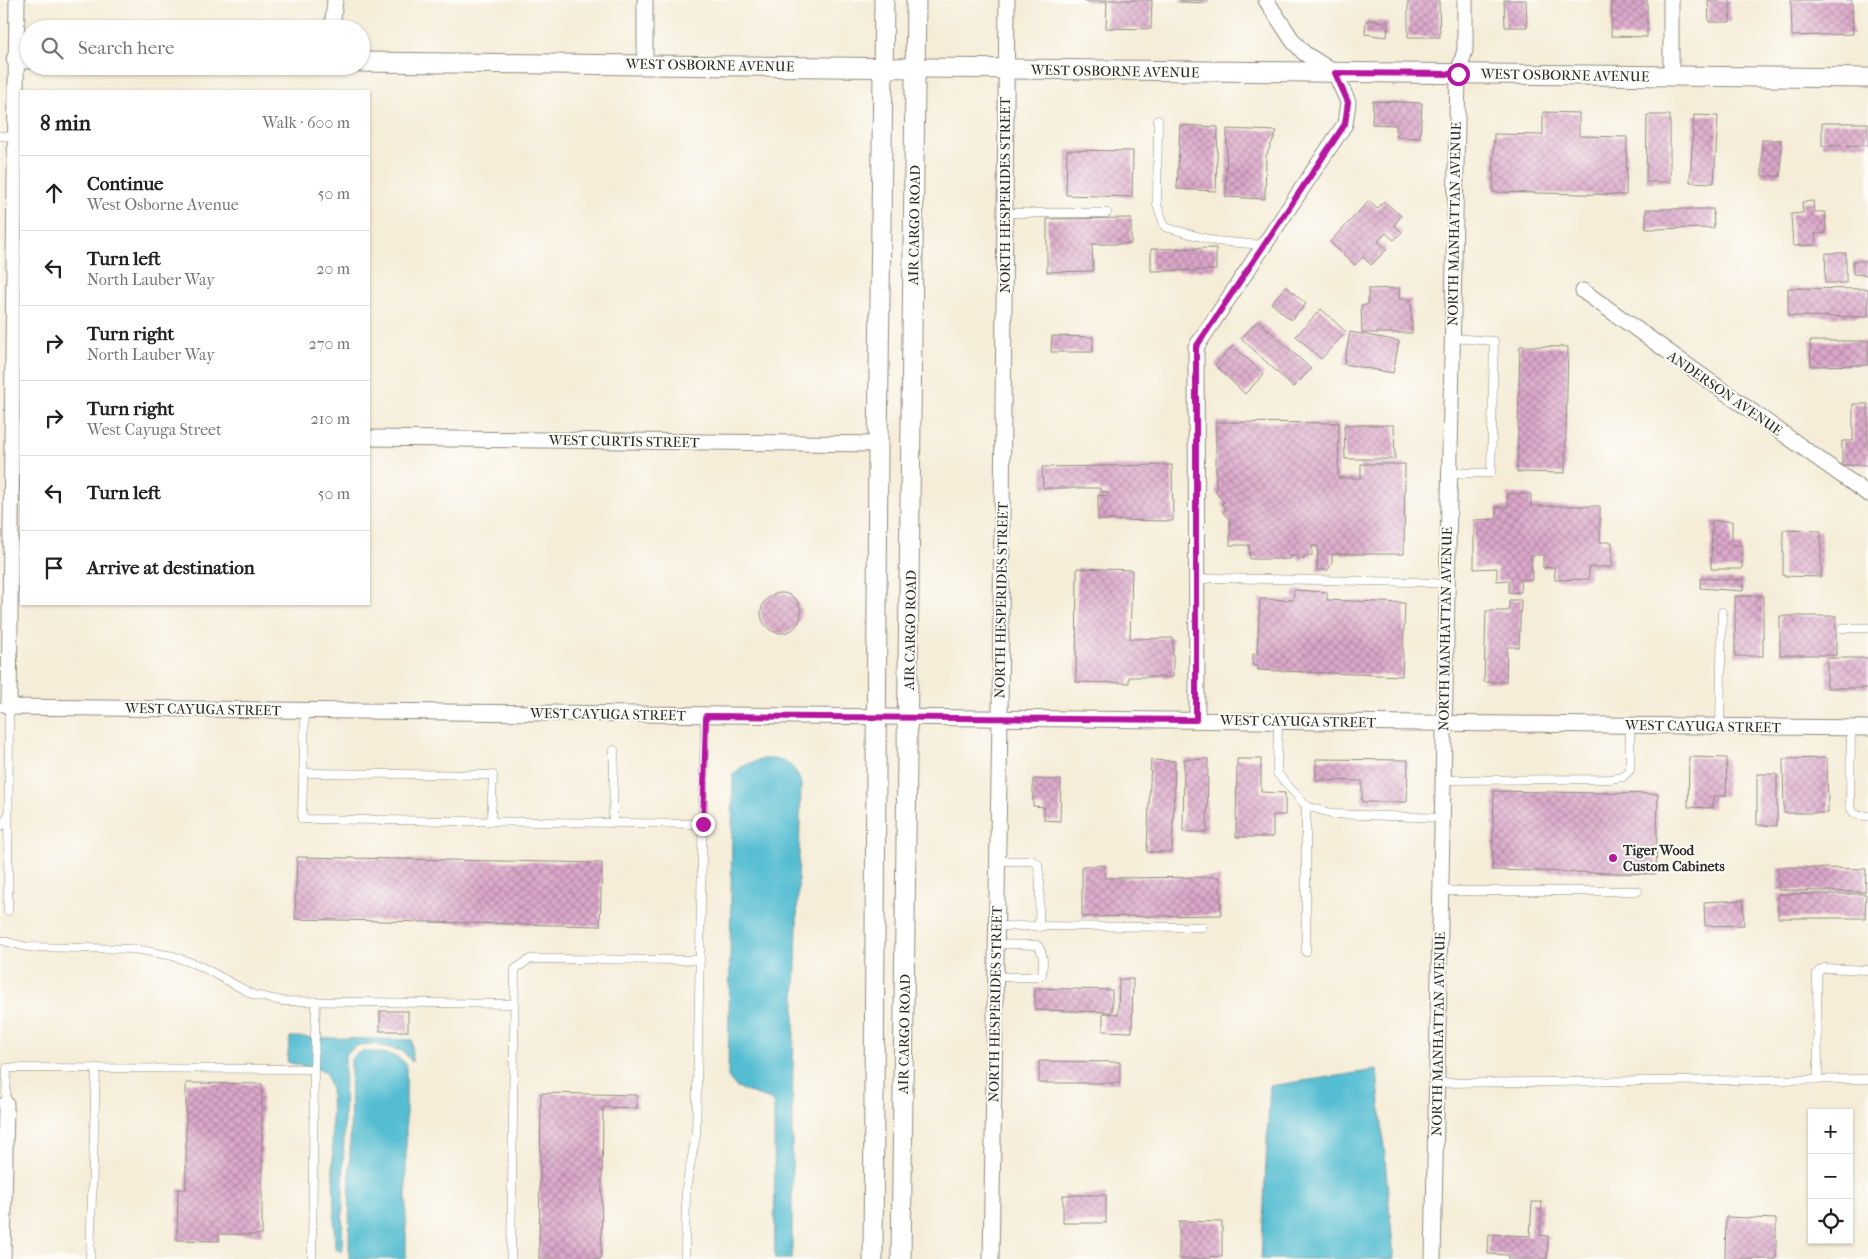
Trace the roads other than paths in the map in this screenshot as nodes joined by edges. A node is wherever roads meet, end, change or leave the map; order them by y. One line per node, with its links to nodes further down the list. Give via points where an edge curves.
1 (17, 0): 11 (street)
2 (335, 0): 10 (street)
3 (645, 0): 13 (street)
4 (884, 0): 14 (street)
5 (916, 0): 15 (street, AIR CARGO ROAD)
6 (1007, 0): 16 (street, NORTH HESPERIDES STREET)
7 (1266, 0): 18 (street, via 1298,47)
8 (1465, 0): 19 (street, NORTH MANHATTAN AVENUE, via 1465,50)
9 (1671, 0): 20 (street)
10 (333, 20)
11 (20, 35)
12 (370, 62): 13 (street, WEST OSBORNE AVENUE)
13 (645, 64): 14 (street, WEST OSBORNE AVENUE)
14 (884, 68): 15 (street, WEST OSBORNE AVENUE); 31 (street)
15 (915, 68): 16 (street, WEST OSBORNE AVENUE); 43 (street, AIR CARGO ROAD)
16 (1006, 69): 18 (street, WEST OSBORNE AVENUE); 24 (street, NORTH HESPERIDES STREET)
17 (20, 70): 23 (street)
18 (1335, 73): 19 (street, WEST OSBORNE AVENUE); 26 (street, via 1348,102 1345,124)
19 (1458, 74): 20 (street, WEST OSBORNE AVENUE); 28 (street, NORTH MANHATTAN AVENUE)
20 (1671, 76): 21 (street, WEST OSBORNE AVENUE)
21 (1868, 78)
22 (1158, 120): 26 (lane, via 1156,205 1165,227 1215,241)
23 (8, 136): 29 (street)
24 (1006, 213): 25 (lane); 44 (street, NORTH HESPERIDES STREET)
25 (1107, 213)
26 (1264, 245): 34 (street, via 1196,347)
27 (1582, 291): 33 (street, ANDERSON AVENUE)
28 (1452, 338): 32 (street, NORTH MANHATTAN AVENUE); 32 (lane, via 1494,341 1492,473)
29 (17, 435): 39 (street)
30 (370, 438): 31 (street, WEST CURTIS STREET)
31 (878, 444): 42 (street)
32 (1449, 473): 35 (street, NORTH MANHATTAN AVENUE)
33 (1868, 494)
34 (1195, 580): 35 (lane); 45 (street)
35 (1446, 584): 47 (street, NORTH MANHATTAN AVENUE)
36 (1722, 612): 49 (lane)
37 (1842, 628): 38 (lane)
38 (1868, 628)
39 (4, 707): 40 (street, WEST CAYUGA STREET); 56 (lane)
40 (305, 710): 41 (street, WEST CAYUGA STREET); 53 (lane)
41 (706, 716): 42 (street, WEST CAYUGA STREET); 61 (lane)
42 (876, 717): 43 (street, WEST CAYUGA STREET); 90 (street)
43 (909, 718): 44 (street, WEST CAYUGA STREET); 91 (street, AIR CARGO ROAD)
44 (1000, 718): 45 (street, WEST CAYUGA STREET); 63 (street, NORTH HESPERIDES STREET)
45 (1196, 720): 46 (street, WEST CAYUGA STREET)
46 (1278, 720): 47 (street, WEST CAYUGA STREET); 55 (lane, via 1277,773)
47 (1444, 722): 48 (street, WEST CAYUGA STREET); 54 (street, NORTH MANHATTAN AVENUE)
48 (1630, 725): 49 (street, WEST CAYUGA STREET); 54 (lane, via 1630,770 1622,777)
49 (1720, 726): 50 (street, WEST CAYUGA STREET)
50 (1850, 728): 51 (street, WEST CAYUGA STREET); 57 (lane, via 1850,807 1857,816)
51 (1868, 728)
52 (614, 750): 60 (lane)
53 (303, 773): 59 (lane, via 302,819); 59 (lane, via 493,775)
54 (1442, 780): 58 (street, NORTH MANHATTAN AVENUE)
55 (1306, 806): 58 (lane, via 1334,814); 72 (lane)
56 (8, 816): 62 (lane); 66 (lane)
57 (1868, 816)
58 (1442, 818): 64 (street, NORTH MANHATTAN AVENUE)
59 (491, 821): 60 (lane)
60 (613, 823): 61 (lane)
61 (703, 824): 73 (lane)
62 (0, 827)
63 (998, 861): 67 (street, NORTH HESPERIDES STREET); 68 (lane, via 1033,861 1038,864)
64 (1440, 891): 65 (lane); 82 (street, NORTH MANHATTAN AVENUE)
65 (1638, 891)
66 (8, 911)
67 (996, 926): 68 (lane); 71 (street, NORTH HESPERIDES STREET)
68 (1039, 927): 69 (lane)
69 (1202, 927)
70 (0, 940): 76 (lane, via 27,947 135,949 172,956 200,966 254,995 282,1001)
71 (996, 944): 75 (street, NORTH HESPERIDES STREET); 75 (lane, via 1037,945 1043,954 1042,975 1038,977)
72 (1306, 952)
73 (700, 960): 77 (lane, via 530,959 515,969); 89 (lane, via 696,1135 686,1188)
74 (1868, 970): 81 (lane, via 1824,968 1817,974)
75 (996, 977): 92 (street, NORTH HESPERIDES STREET)
76 (316, 1002): 77 (lane); 79 (lane)
77 (513, 1004): 88 (lane)
78 (96, 1068): 79 (lane); 83 (lane, via 7,1068); 86 (lane)
79 (314, 1069): 87 (lane)
80 (1868, 1079): 81 (lane)
81 (1818, 1080): 82 (lane)
82 (1437, 1083): 93 (street, NORTH MANHATTAN AVENUE)
83 (6, 1104): 84 (street)
84 (3, 1138): 85 (street)
85 (3, 1259)
86 (90, 1259)
87 (312, 1259)
88 (511, 1259)
89 (685, 1259)
90 (873, 1259)
91 (901, 1259)
92 (991, 1259)
93 (1433, 1259)

